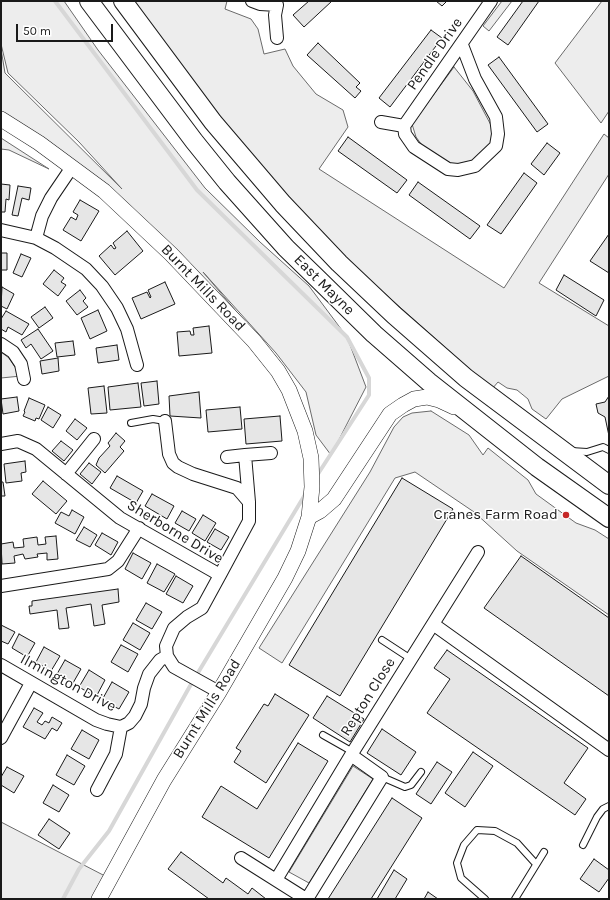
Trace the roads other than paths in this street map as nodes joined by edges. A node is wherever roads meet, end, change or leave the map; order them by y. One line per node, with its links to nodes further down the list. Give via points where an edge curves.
1 (89, 1): 19 (main road, East Mayne, via 194,141 286,248 374,334)
2 (123, 1): 22 (main road, East Mayne, via 213,122 283,204 339,263 466,378)
3 (252, 1): 5 (street, via 260,4)
4 (490, 1): 7 (street, Pendle Drive)
5 (280, 3): 6 (street, via 274,15)
6 (277, 38)
7 (462, 45): 10 (street, Pendle Drive); 10 (street, via 475,79 496,117 496,146 475,166 458,170 448,169 414,147 405,134)
8 (1, 119): 11 (street, Burnt Mills Road)
9 (381, 122): 10 (street)
10 (404, 126)
11 (72, 167): 13 (street, via 51,198 42,216); 30 (street, Burnt Mills Road, via 104,192 171,254 254,341 278,371 289,390 305,431 311,458)
12 (1, 230): 13 (street)
13 (36, 238): 15 (street, via 86,269 102,286 127,328)
14 (1, 344): 16 (street, via 13,352 21,364)
15 (137, 365)
16 (24, 379)
17 (165, 421): 18 (lane, via 153,419); 29 (street, via 169,454 173,463 184,471 237,488)
18 (131, 423)
19 (483, 426): 30 (street, via 439,400 414,399 390,414 334,499); 31 (main road, East Mayne, via 537,468)
20 (94, 440): 27 (street)
21 (1, 444): 27 (street, Sherborne Drive, via 18,441 28,444 44,454)
22 (561, 450): 23 (lane, via 587,452 603,447); 28 (main road, East Mayne)
23 (609, 450)
24 (271, 453): 25 (street)
25 (245, 455): 26 (street); 29 (street)
26 (227, 457)
27 (66, 474): 32 (street, Sherborne Drive, via 114,513)
28 (609, 485)
29 (249, 502): 34 (street, via 249,521)
30 (309, 517): 42 (street, Burnt Mills Road, via 286,578)
31 (609, 518)
32 (139, 528): 34 (street, Sherborne Drive); 35 (street, via 118,561 108,569)
33 (478, 552): 36 (street, Repton Close)
34 (220, 575): 38 (street, Sherborne Drive, via 202,608 174,628 166,646)
35 (1, 586)
36 (433, 624): 39 (street, Repton Close); 46 (street)
37 (382, 640): 39 (lane)
38 (167, 656): 42 (street, via 182,672); 43 (street, Ilmington Drive, via 160,660 149,674 135,716)
39 (412, 659): 47 (street, Repton Close)
40 (1, 665): 41 (street, Ilmington Drive)
41 (32, 683): 43 (street, Ilmington Drive, via 96,720); 45 (street)
42 (218, 692): 57 (street, Burnt Mills Road, via 164,780)
43 (121, 727): 50 (street, Ilmington Drive, via 116,754)
44 (323, 735): 47 (lane)
45 (1, 738)
46 (609, 750)
47 (352, 754): 49 (street, Repton Close); 56 (street)
48 (421, 772): 49 (lane, via 411,785 405,786)
49 (382, 777): 58 (street)
50 (97, 790)
51 (609, 806): 52 (lane, via 597,817)
52 (583, 845)
53 (544, 852): 55 (lane)
54 (241, 858): 56 (street)
55 (536, 864): 59 (lane, via 517,843 495,831 477,830 464,845 457,863 461,878); 60 (lane)
56 (276, 880): 58 (street)
57 (99, 899)
58 (306, 899)
59 (485, 899)
60 (515, 899)

